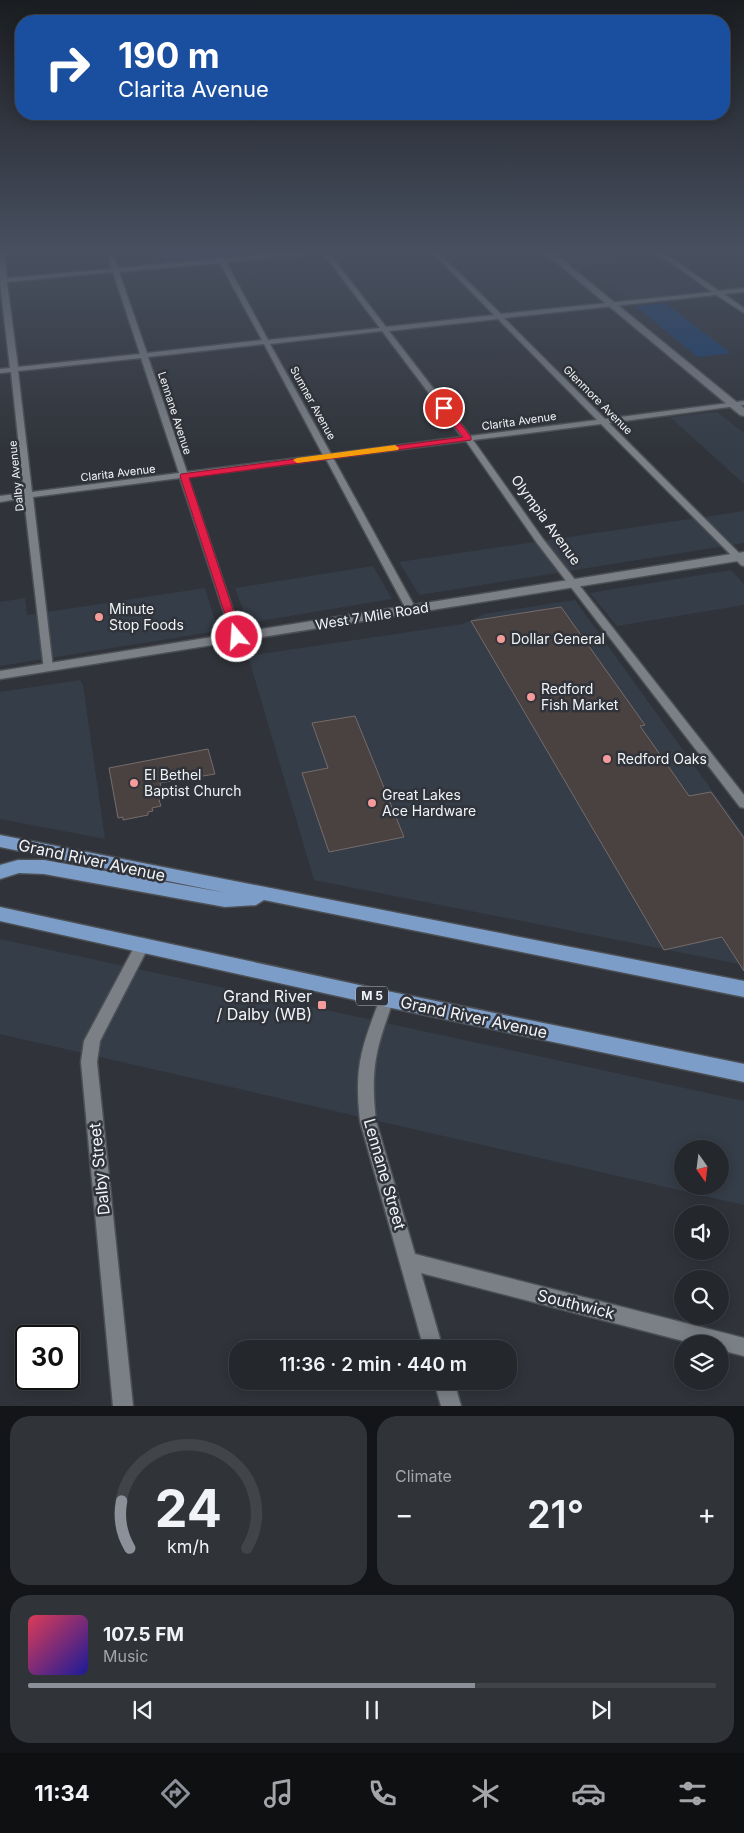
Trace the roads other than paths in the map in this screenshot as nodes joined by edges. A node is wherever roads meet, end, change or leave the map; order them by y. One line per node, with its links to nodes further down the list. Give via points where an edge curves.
1 (7, 319): 11 (street, Dalby Avenue)
2 (131, 319): 10 (street, Lennane Avenue)
3 (254, 319): 9 (street, Sumner Avenue)
4 (376, 319): 8 (street, Olympia Avenue)
5 (486, 319): 8 (street)
6 (502, 319): 16 (street, Glenmore Avenue)
7 (629, 319): 14 (main road)
8 (385, 330): 9 (street); 17 (street, Olympia Avenue)
9 (267, 342): 10 (street); 18 (street, Sumner Avenue)
10 (144, 355): 11 (street); 19 (street, Lennane Avenue)
11 (15, 370): 12 (street); 20 (street, Dalby Avenue)
12 (0, 371)
13 (744, 402): 14 (street, Clarita Avenue)
14 (733, 404): 15 (main road); 16 (street, Clarita Avenue)
15 (744, 413)
16 (603, 421): 17 (street, Clarita Avenue); 22 (street, Glenmore Avenue)
17 (468, 439): 18 (street, Clarita Avenue); 23 (street, Olympia Avenue)
18 (329, 456): 19 (street, Clarita Avenue); 24 (street, Sumner Avenue)
19 (184, 476): 20 (street, Clarita Avenue); 25 (street, Lennane Avenue)
20 (29, 495): 21 (street, Clarita Avenue); 26 (street, Dalby Avenue)
21 (0, 499)
22 (742, 559): 23 (main road, West 7 Mile Road)
23 (574, 583): 24 (main road, West 7 Mile Road); 28 (street, Olympia Avenue)
24 (411, 609): 25 (main road, West 7 Mile Road)
25 (237, 637): 26 (main road, West 7 Mile Road)
26 (48, 668): 27 (main road, West 7 Mile Road)
27 (0, 675)
28 (744, 804)
29 (0, 841): 31 (main road, Grand River Avenue)
30 (0, 872): 31 (main road, via 18,866 44,866 225,900)
31 (275, 896): 34 (main road, Grand River Avenue)
32 (0, 914): 33 (main road, Grand River Avenue / M 5)
33 (143, 944): 35 (main road, Grand River Avenue / M 5); 43 (street, Dalby Street, via 92,1041 89,1062)
34 (744, 989)
35 (387, 999): 37 (main road, Grand River Avenue / M 5); 39 (street, Lennane Street, via 365,1067 365,1094 368,1121)
36 (744, 1067): 37 (main road)
37 (721, 1068): 38 (main road, Grand River Avenue / M 5)
38 (744, 1073)
39 (409, 1261): 40 (street, Lennane Street); 41 (street, Southwick)
40 (431, 1340)
41 (744, 1347)
42 (447, 1390): 44 (street)
43 (123, 1406)
44 (451, 1406)

